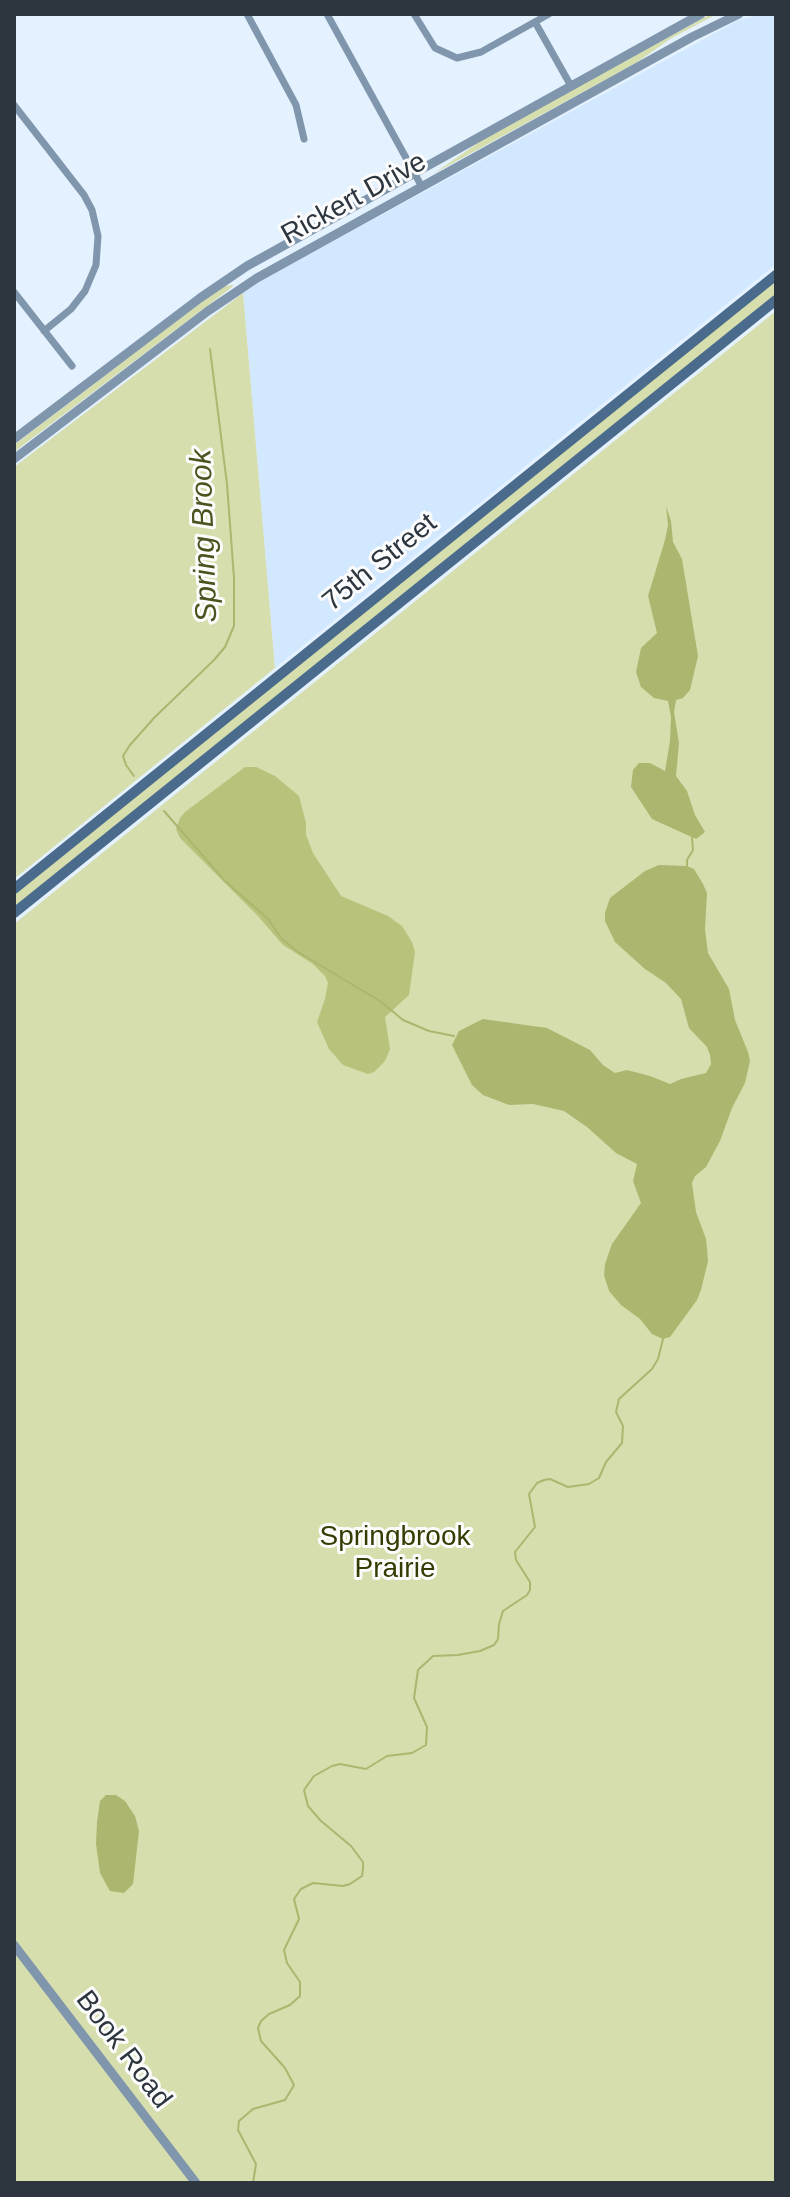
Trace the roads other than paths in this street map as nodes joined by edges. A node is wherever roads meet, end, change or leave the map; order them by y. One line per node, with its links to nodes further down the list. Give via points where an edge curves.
1 (247, 14): 10 (street, via 296,105)
2 (327, 14): 11 (street)
3 (414, 14): 7 (street, via 435,48 457,58 474,55)
4 (549, 14): 7 (street)
5 (701, 14): 8 (street, Rickert Drive)
6 (739, 14): 12 (street, Rickert Drive)
7 (535, 22): 8 (street)
8 (571, 86): 11 (street, Rickert Drive)
9 (14, 105): 16 (street, via 84,195 98,236 96,265 85,291)
10 (304, 139)
11 (414, 172): 12 (street); 18 (street, Rickert Drive, via 222,282)
12 (422, 187): 19 (street, Rickert Drive, via 231,294)
13 (776, 275): 20 (main road, 75th Street)
14 (14, 292): 16 (street)
15 (776, 300): 21 (main road, 75th Street)
16 (44, 331): 17 (street)
17 (72, 366)
18 (14, 439)
19 (14, 459)
20 (14, 889)
21 (14, 913)
22 (14, 1945): 23 (street, Book Road)
23 (196, 2183)

